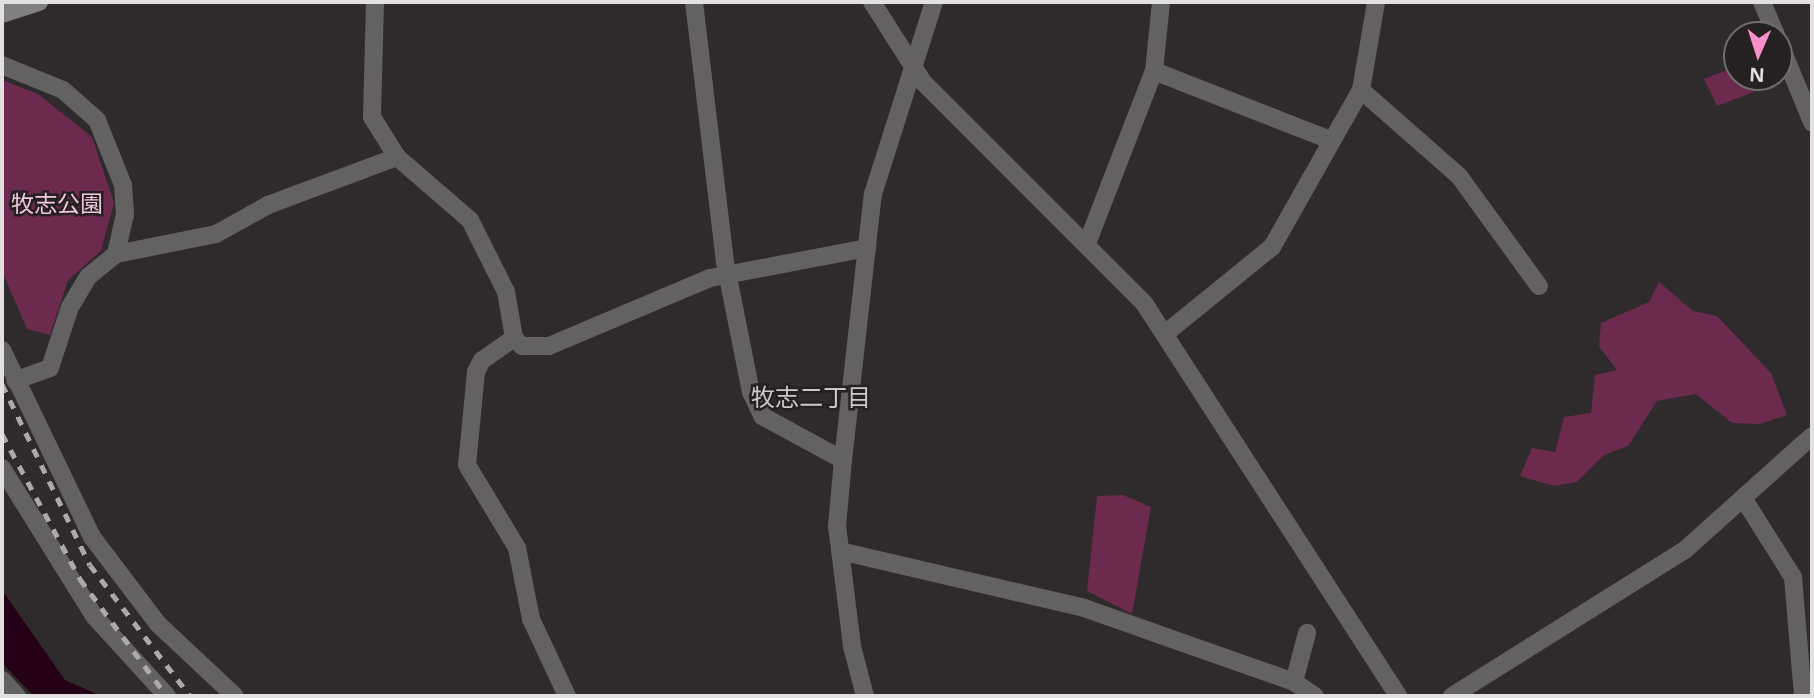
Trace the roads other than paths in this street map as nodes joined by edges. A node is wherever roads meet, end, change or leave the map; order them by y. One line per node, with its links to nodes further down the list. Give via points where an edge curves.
1 (38, 2): 9 (main road)
2 (375, 2): 18 (street, via 372,117)
3 (694, 2): 22 (street)
4 (872, 2): 12 (street)
5 (934, 2): 12 (street)
6 (1161, 2): 13 (street)
7 (1376, 2): 15 (street)
8 (1762, 2): 10 (street)
9 (2, 13)
10 (1770, 21)
11 (2, 65): 21 (street, via 63,90 97,120 123,185)
12 (911, 65): 19 (street); 20 (street, via 885,143)
13 (1154, 71): 17 (street); 19 (street)
14 (1793, 76): 16 (street)
15 (1361, 90): 17 (street); 23 (street, via 1459,176)
16 (1812, 122)
17 (1330, 140): 24 (street, via 1272,247)
18 (397, 157): 21 (street, via 268,205 216,234); 25 (street, via 470,220 506,292)
19 (1088, 241): 24 (street)
20 (867, 248): 22 (street); 29 (street)
21 (116, 254): 27 (street, via 78,290 50,368)
22 (728, 276): 25 (street, via 652,300 549,346 533,349); 29 (street, via 756,406 774,423)
23 (1539, 286)
24 (1166, 332): 42 (street)
25 (514, 338): 39 (street, via 482,360 476,372 467,466 517,548 531,620)
26 (2, 350): 27 (street)
27 (15, 381): 38 (street, via 68,496 115,570 158,624)
28 (1812, 436): 31 (street)
29 (843, 460): 32 (street)
30 (2, 468): 37 (street, via 94,616)
31 (1743, 498): 43 (street, via 1686,549); 44 (street, via 1793,577)
32 (840, 551): 35 (street, via 1084,608); 40 (street)
33 (1307, 633): 35 (street)
34 (2, 680): 36 (street)
35 (1294, 682): 41 (street)
36 (17, 696)
37 (167, 696)
38 (235, 696)
39 (567, 696)
40 (865, 696)
41 (1315, 696)
42 (1398, 696)
43 (1452, 696)
44 (1803, 696)

